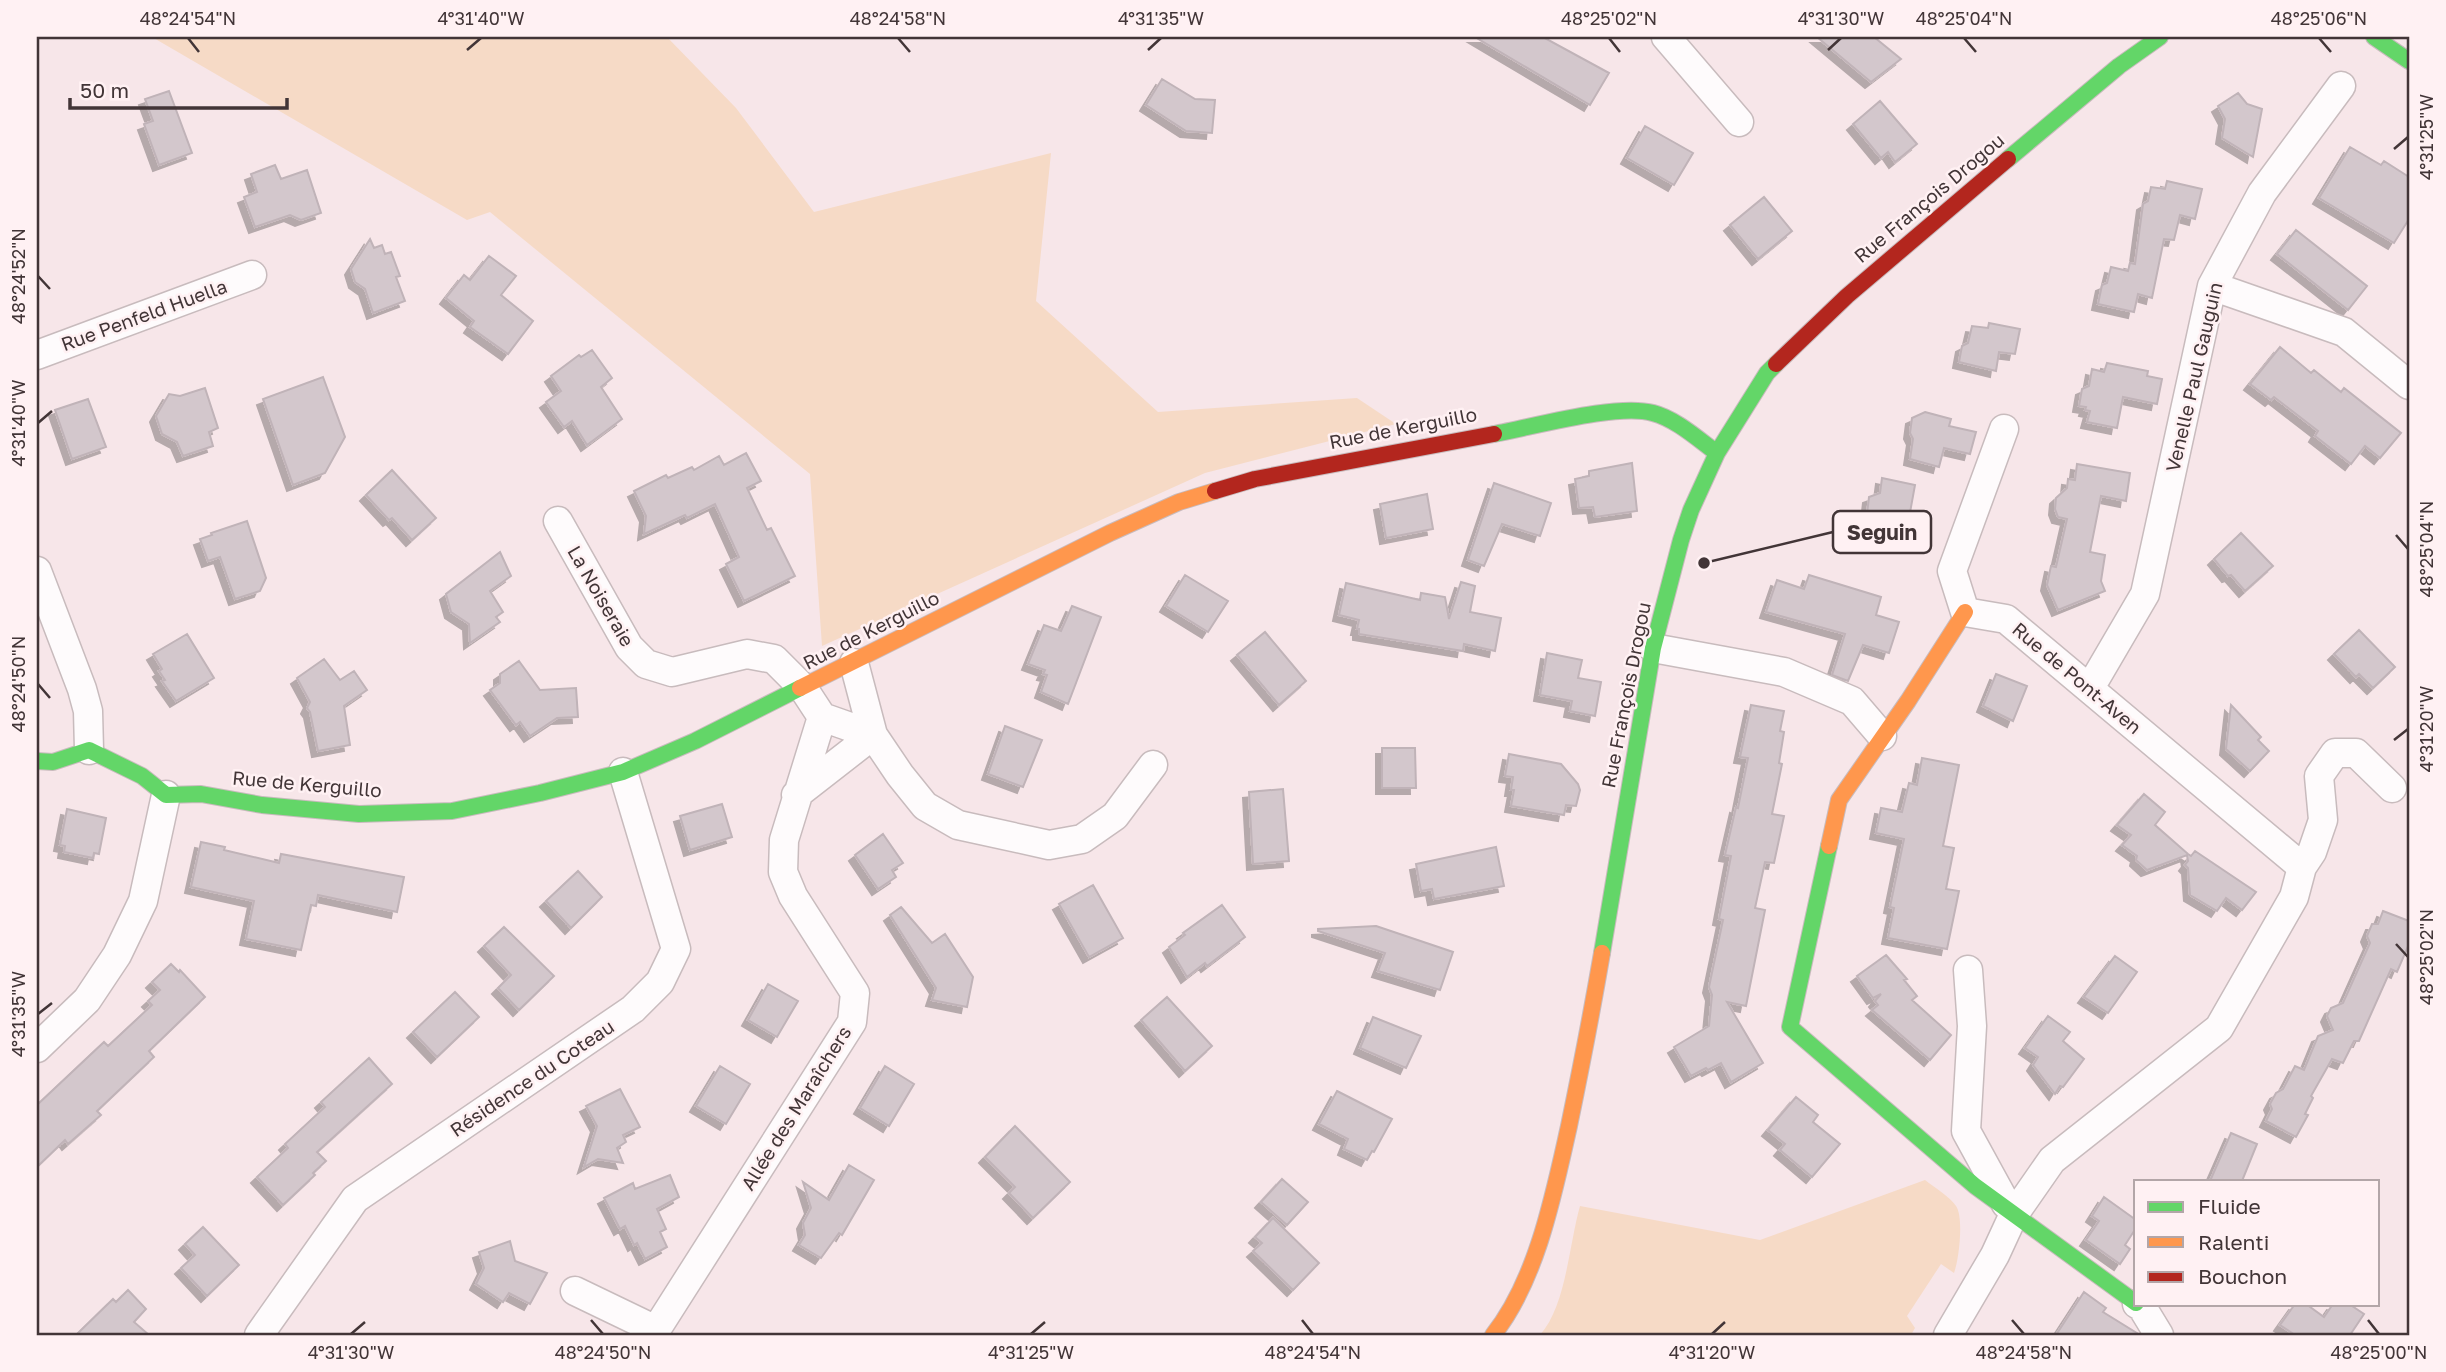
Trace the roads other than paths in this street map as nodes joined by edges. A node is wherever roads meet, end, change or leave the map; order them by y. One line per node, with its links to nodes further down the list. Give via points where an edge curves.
1 (1666, 37): 6 (street)
2 (2160, 37): 12 (street, Rue François Drogou, via 2119,66 1847,296 1767,373)
3 (2374, 37): 4 (street)
4 (2409, 61)
5 (2341, 86): 8 (street, Venelle Paul Gauguin, via 2262,193)
6 (1739, 122)
7 (252, 275): 9 (street, Rue Penfeld Huella)
8 (2212, 286): 10 (street, via 2344,332); 19 (street, Venelle Paul Gauguin, via 2145,594)
9 (37, 355)
10 (2409, 385)
11 (2004, 429): 15 (street, via 1952,571)
12 (1717, 453): 16 (street, Rue François Drogou, via 1681,540); 17 (street, Rue de Kerguillo, via 1654,413 1621,410 1255,479 1179,502 1110,533)
13 (558, 521): 18 (street, La Noiseraie, via 629,647 646,664 673,672 747,654 774,659)
14 (37, 571): 23 (street, via 82,689)
15 (1965, 612): 19 (street, Rue de Pont-Aven, via 2006,619); 22 (street)
16 (1653, 648): 22 (street, via 1784,672 1852,701); 39 (street, Rue François Drogou, via 1566,1146 1531,1264 1505,1320)
17 (854, 663): 18 (street, Rue de Kerguillo); 21 (street)
18 (803, 688): 20 (street, La Noiseraie); 26 (street, Rue de Kerguillo)
19 (2090, 688): 30 (street, Rue de Pont-Aven)
20 (822, 717): 21 (street); 29 (street, Allée des Maraîchers)
21 (873, 735): 25 (street, via 925,806 958,825 1049,845 1082,839 1115,816); 29 (street)
22 (1882, 736): 33 (street, via 1839,800 1790,1027)
23 (89, 751): 24 (street, via 53,762); 28 (street, via 142,776)
24 (37, 761)
25 (1153, 765)
26 (624, 772): 28 (street, Rue de Kerguillo, via 452,811 359,814 201,794); 38 (street, Résidence du Coteau, via 676,948 660,982 633,1009 355,1199)
27 (2392, 788): 30 (street, via 2356,753 2335,753 2319,776 2323,820)
28 (166, 795): 32 (street, via 143,901 117,955 87,1000)
29 (796, 795): 37 (street, Allée des Maraîchers, via 784,840 783,872 793,896 855,993 852,1022)
30 (2302, 867): 33 (street, via 2294,897 2219,1028 2052,1160)
31 (1968, 970): 33 (street, via 1972,1026 1966,1131)
32 (37, 1048)
33 (2013, 1216): 35 (street); 40 (street)
34 (575, 1291): 37 (street)
35 (2134, 1302)
36 (2139, 1306): 41 (street)
37 (657, 1332)
38 (258, 1335)
39 (1493, 1335)
40 (1948, 1335)
41 (2159, 1335)

